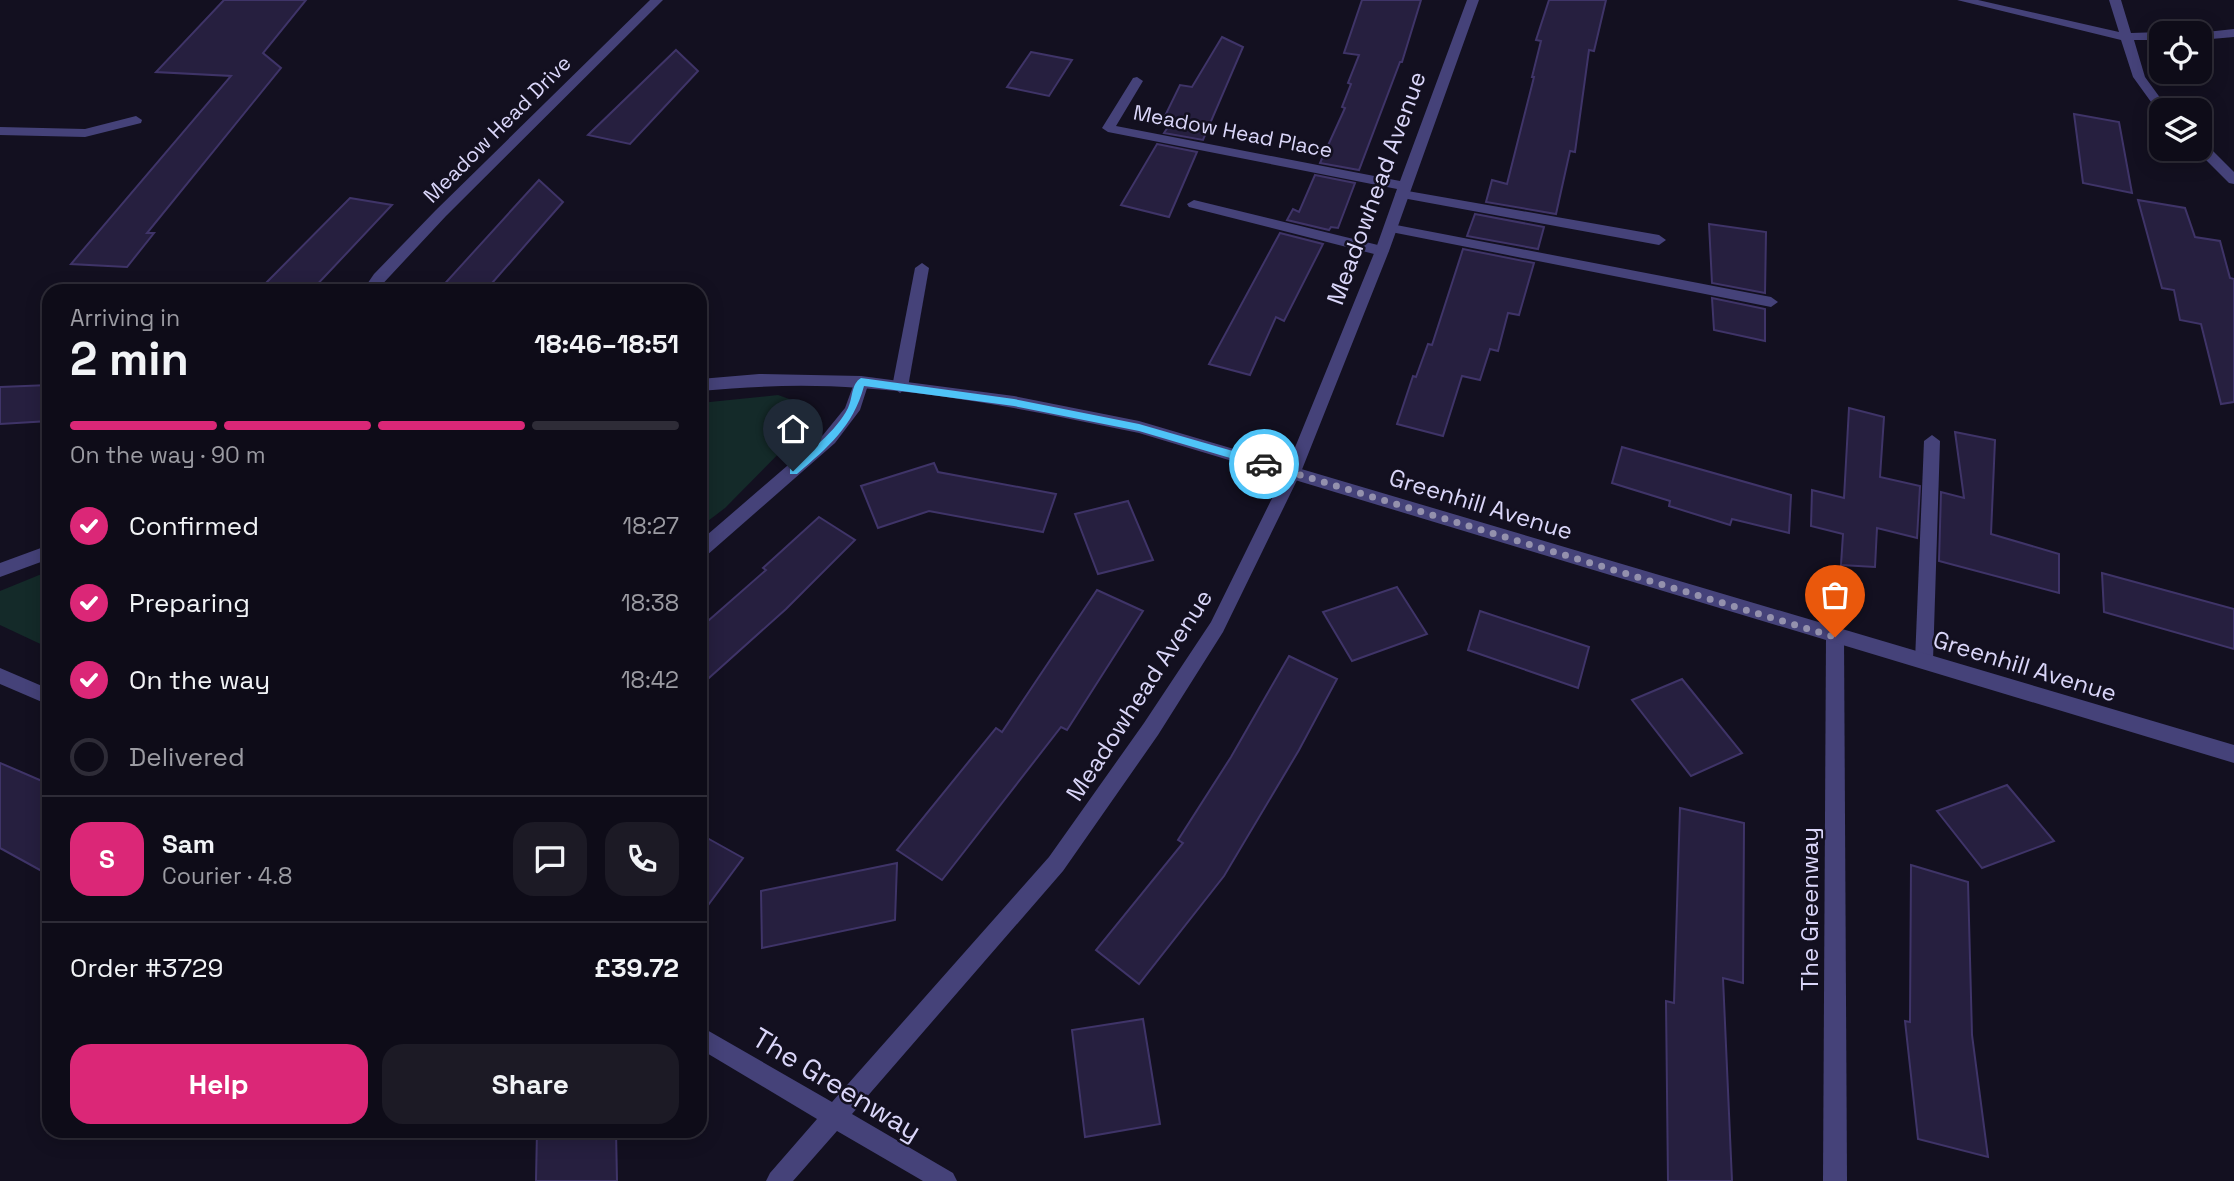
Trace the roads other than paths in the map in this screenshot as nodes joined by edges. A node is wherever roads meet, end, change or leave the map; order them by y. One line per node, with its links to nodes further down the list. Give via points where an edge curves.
1 (657, 0): 21 (street, Meadow Head Drive)
2 (1473, 0): 15 (street, Meadowhead Avenue)
3 (1963, 0): 8 (street)
4 (2115, 0): 8 (street)
5 (2234, 33): 6 (street)
6 (2212, 35)
7 (2149, 36): 8 (street)
8 (2126, 37): 10 (street, via 2139,76)
9 (1138, 81): 15 (street, Meadow Head Place, via 1108,128)
10 (2155, 98)
11 (136, 120): 12 (street, via 78,136)
12 (0, 131)
13 (2212, 158): 14 (street)
14 (2234, 180)
15 (1404, 190): 17 (street, Meadowhead Avenue); 18 (street)
16 (1194, 204): 19 (street)
17 (1391, 228): 19 (street, Meadowhead Avenue); 22 (street)
18 (1659, 240)
19 (1382, 251): 27 (street, Meadowhead Avenue)
20 (922, 268): 25 (street)
21 (374, 284)
22 (1771, 302)
23 (861, 382): 24 (street, Greenhill Avenue); 25 (street, Greenhill Avenue); 28 (street, via 852,410 829,439)
24 (707, 384)
25 (900, 387): 27 (street, Greenhill Avenue, via 1014,402 1139,427)
26 (1932, 441): 32 (street)
27 (1293, 472): 31 (street, Greenhill Avenue); 37 (street, Meadowhead Avenue, via 1217,626 1056,864)
28 (707, 545)
29 (42, 555): 30 (street)
30 (0, 570)
31 (1835, 637): 32 (street, Greenhill Avenue); 40 (street, The Greenway)
32 (1924, 661): 35 (street, Greenhill Avenue)
33 (0, 676): 34 (street)
34 (42, 694)
35 (2234, 754)
36 (707, 1041): 37 (street, The Greenway)
37 (832, 1117): 38 (street, Meadowhead Avenue); 39 (street, The Greenway)
38 (778, 1181)
39 (945, 1181)
40 (1835, 1181)

